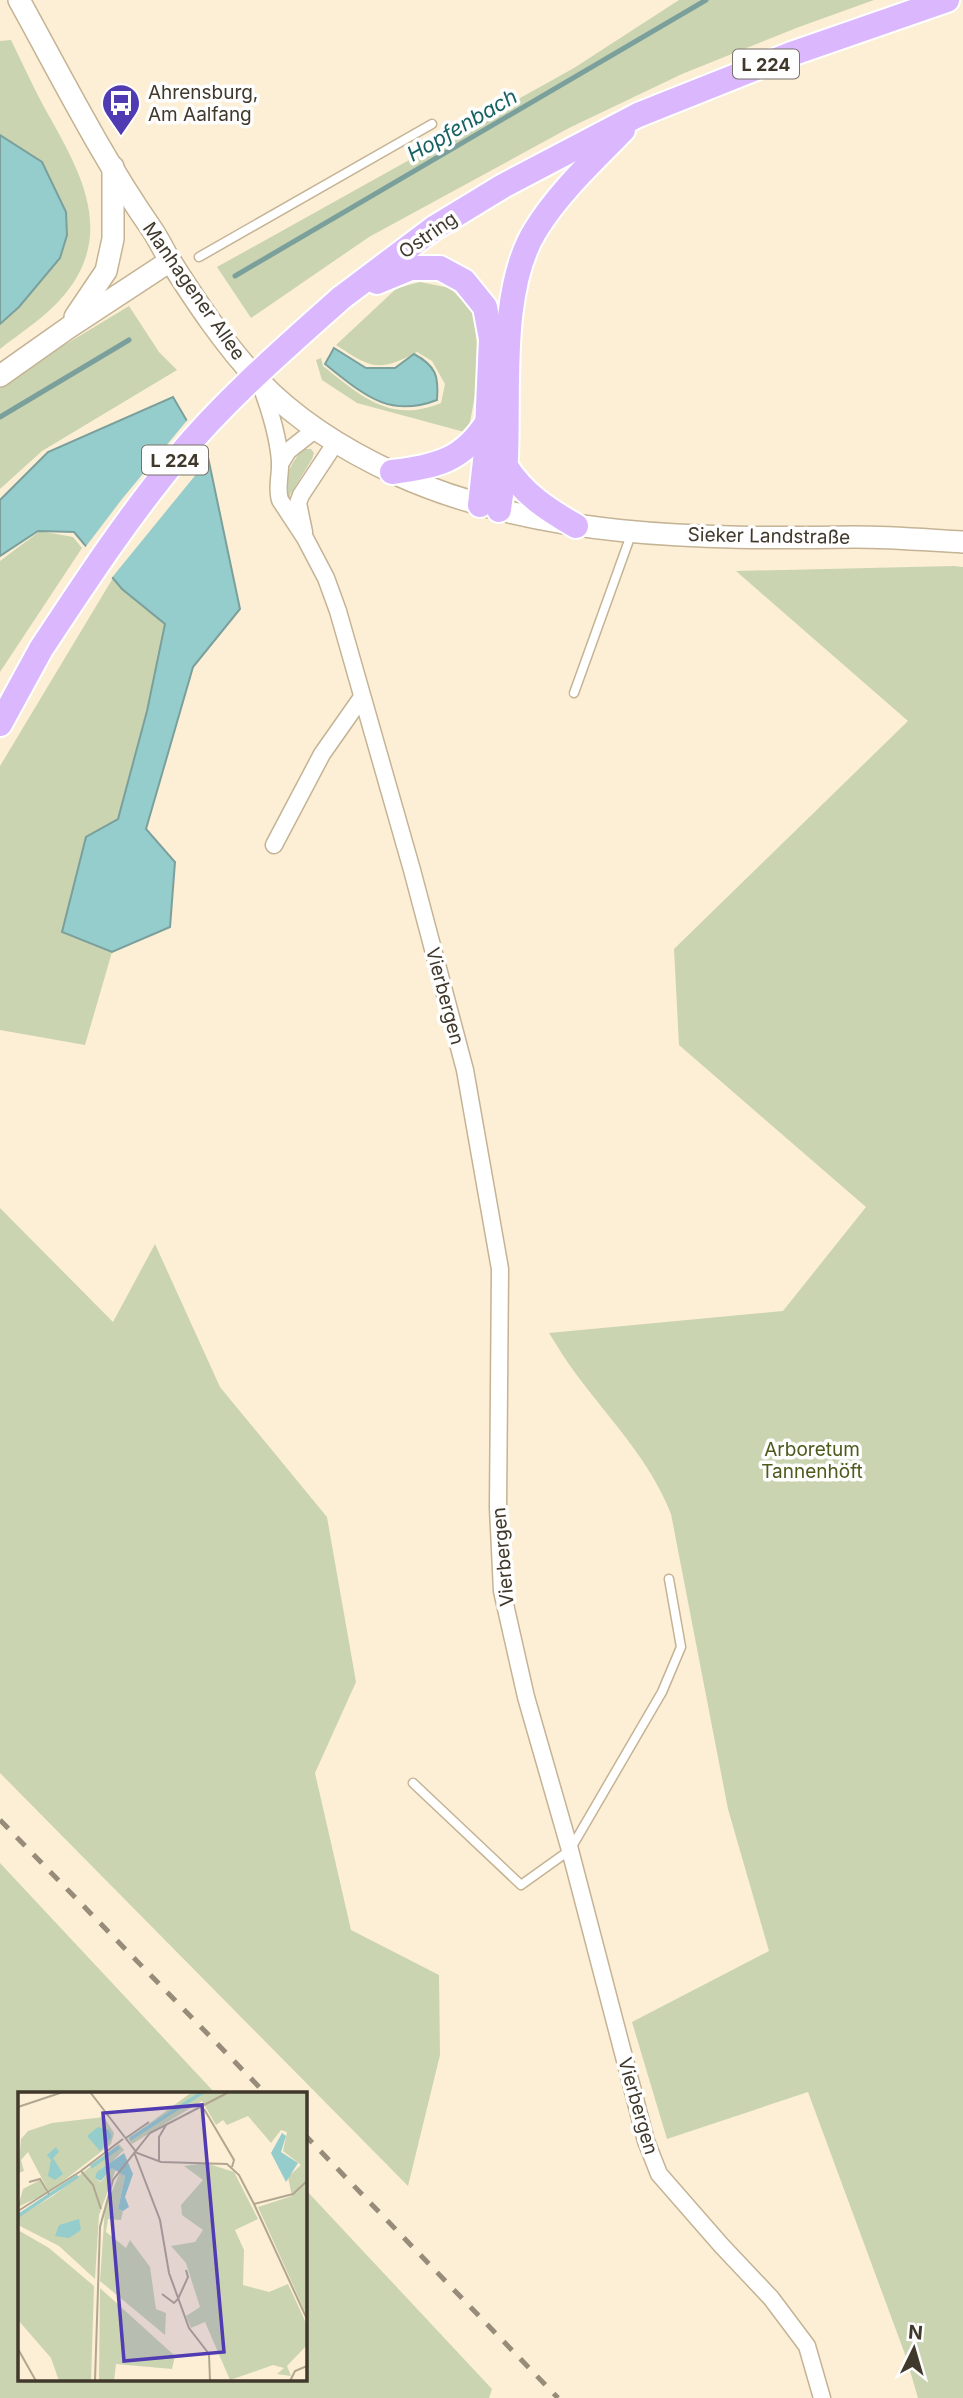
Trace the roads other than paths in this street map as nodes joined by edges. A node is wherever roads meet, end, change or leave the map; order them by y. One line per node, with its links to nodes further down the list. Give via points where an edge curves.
1 (19, 0): 5 (main road, Manhagener Allee)
2 (947, 0): 3 (main road, Ostring / L 224, via 794,53)
3 (638, 115): 8 (main road, Ostring / L 224, via 434,228); 16 (main road, via 563,193 534,233 519,271 512,303)
4 (432, 124): 6 (lane, Manhagener Allee)
5 (113, 167): 7 (main road, Manhagener Allee); 9 (main road, via 113,239 106,271)
6 (199, 257)
7 (170, 261): 9 (main road); 11 (main road, Manhagener Allee)
8 (341, 298): 12 (main road, via 419,267 440,268 464,281 488,314); 23 (main road, Ostring / L 224, bridge, via 242,389 178,457)
9 (68, 328): 10 (main road)
10 (0, 376)
11 (258, 380): 13 (main road, Manhagener Allee); 15 (street, Vierbergen, via 271,414)
12 (488, 421): 17 (main road, via 453,458); 18 (main road)
13 (316, 429): 14 (main road, Manhagener Allee); 15 (street, via 288,451)
14 (336, 442): 17 (main road, Manhagener Allee); 21 (street, Vierbergen, via 298,503)
15 (280, 464): 21 (street, Vierbergen, via 280,500)
16 (505, 465): 18 (main road); 19 (main road, via 530,496)
17 (392, 472): 18 (main road, Manhagener Allee)
18 (489, 507): 19 (main road, Manhagener Allee)
19 (576, 526): 20 (main road, Sieker Landstraße)
20 (632, 532): 22 (main road, Sieker Landstraße); 25 (lane)
21 (305, 538): 26 (street, Vierbergen, via 334,600)
22 (963, 542)
23 (41, 649): 24 (main road); 27 (main road, L 224)
24 (0, 691)
25 (574, 693)
26 (362, 697): 28 (street, via 322,754); 31 (street, Vierbergen, via 464,1070 500,1269 502,1591)
27 (0, 724)
28 (274, 845)
29 (669, 1579): 31 (lane, via 681,1647 662,1692)
30 (413, 1783): 31 (lane, via 521,1885)
31 (569, 1850): 32 (street, Vierbergen, via 646,2141 659,2174 800,2336)
32 (822, 2398)

